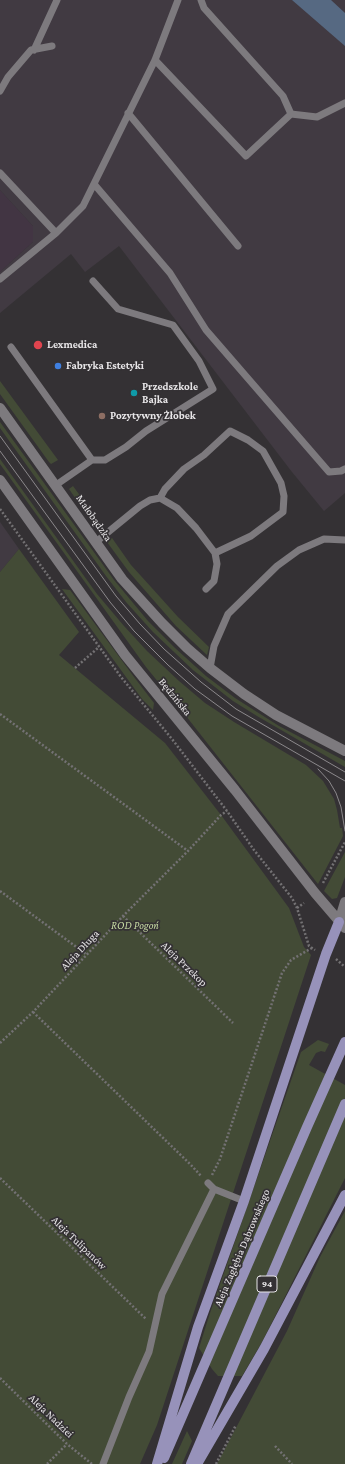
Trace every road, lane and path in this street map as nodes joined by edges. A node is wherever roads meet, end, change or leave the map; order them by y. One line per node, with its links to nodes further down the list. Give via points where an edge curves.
1 (57, 0): 5 (lane)
2 (178, 0): 6 (lane)
3 (201, 0): 10 (lane, via 204,8 283,96)
4 (52, 46): 5 (lane)
5 (34, 50): 7 (lane, via 31,50 8,77)
6 (155, 60): 9 (lane); 10 (lane, via 246,156)
7 (0, 91)
8 (345, 103): 10 (lane, via 317,117)
9 (128, 113): 12 (lane); 14 (lane)
10 (291, 114)
11 (0, 173): 13 (lane)
12 (94, 184): 13 (lane, via 83,206); 20 (lane, via 170,273 206,330 329,472)
13 (56, 233): 15 (lane)
14 (238, 246)
15 (0, 279)
16 (93, 281): 19 (lane, via 118,310 173,325 199,361 213,389 146,430 105,460)
17 (11, 347): 19 (lane)
18 (0, 408): 22 (street, Małobądzka)
19 (92, 460): 22 (lane)
20 (345, 469)
21 (0, 480): 43 (street, Będzińska, via 125,655)
22 (56, 485): 26 (street, Małobądzka)
23 (160, 498): 26 (lane, via 140,506); 27 (lane, via 177,508); 27 (lane, via 184,469 230,431 263,451 281,483 284,496 283,512 251,536)
24 (0, 509): 29 (path)
25 (345, 540): 31 (lane, via 324,539 299,550 277,566 228,614 214,646)
26 (96, 542): 31 (street, Małobądzka, via 122,579 175,636)
27 (215, 553): 28 (lane, via 217,564 214,581)
28 (206, 589)
29 (99, 647): 30 (path); 34 (path)
30 (75, 668)
31 (210, 668): 33 (street, via 276,715)
32 (0, 714): 36 (path)
33 (345, 750)
34 (227, 811): 36 (path, Aleja Długa); 41 (path)
35 (345, 842): 37 (path)
36 (188, 851): 42 (path, Aleja Długa)
37 (321, 888)
38 (0, 891): 45 (path)
39 (345, 902): 43 (street)
40 (304, 903): 41 (path)
41 (297, 908): 44 (path, via 309,946)
42 (123, 916): 45 (path, Aleja Długa); 49 (path, Aleja Przekop)
43 (342, 925): 46 (main road)
44 (312, 948): 46 (path); 54 (path, via 291,960 282,973 220,1159)
45 (86, 954): 48 (path, Aleja Długa)
46 (326, 954): 47 (path); 57 (main road)
47 (345, 967)
48 (33, 1012): 51 (path, Aleja Długa); 54 (path)
49 (233, 1023)
50 (345, 1042): 66 (main road, Aleja Zagłębia Dąbrowskiego / 94)
51 (0, 1043)
52 (345, 1104): 67 (main road, 94)
53 (0, 1178): 58 (path, Aleja Tulipanów)
54 (208, 1183): 55 (lane)
55 (214, 1189): 57 (lane); 64 (lane, via 162,1294 149,1352)
56 (345, 1195): 68 (main road, via 264,1349)
57 (244, 1201): 65 (main road, via 198,1327)
58 (146, 1319)
59 (0, 1378): 60 (path, Aleja Nadziei)
60 (67, 1444): 62 (path); 63 (path, Aleja Nadziei)
61 (275, 1446): 69 (path)
62 (47, 1464)
63 (92, 1464)
64 (103, 1464)
65 (157, 1464)
66 (162, 1464)
67 (191, 1464)
68 (197, 1464)
69 (292, 1464)

